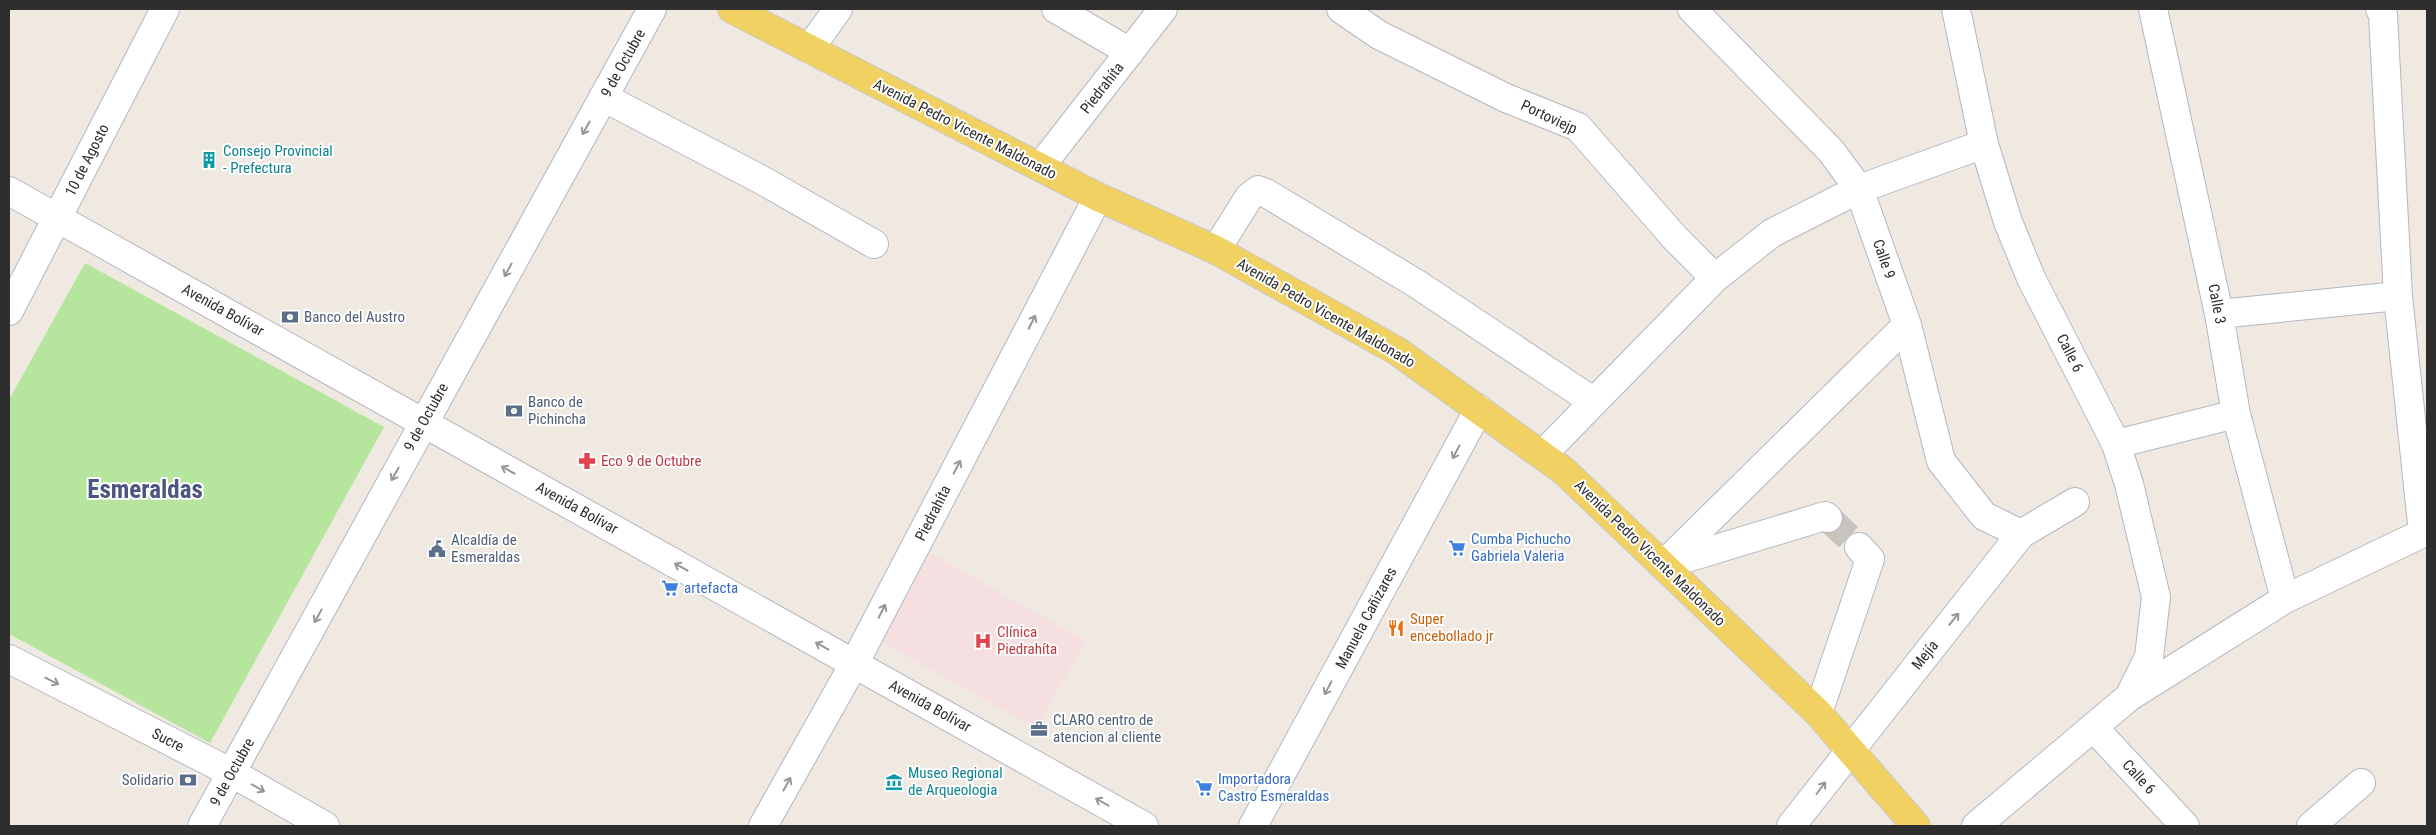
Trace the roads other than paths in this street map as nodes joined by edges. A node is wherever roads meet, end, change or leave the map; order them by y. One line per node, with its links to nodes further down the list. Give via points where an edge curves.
1 (165, 9): 20 (street, 10 de Agosto)
2 (652, 9): 14 (street, 9 de Octubre)
3 (732, 9): 12 (main road, Avenida Pedro Vicente Maldonado)
4 (838, 9): 12 (street)
5 (1056, 9): 13 (street)
6 (1163, 9): 13 (street, Piedrahíta)
7 (1341, 9): 23 (street, Portoviejp, via 1379,36 1506,98 1578,128 1675,238)
8 (1692, 9): 17 (street, Calle 9, via 1831,151)
9 (1956, 9): 15 (street, Calle 6)
10 (2153, 9): 26 (street, Calle 3)
11 (2380, 9): 24 (street, via 2383,15)
12 (810, 48): 16 (main road, Avenida Pedro Vicente Maldonado)
13 (1130, 52): 16 (street, Piedrahíta)
14 (603, 98): 21 (street, via 760,179); 31 (street, 9 de Octubre, one-way to 31)
15 (1984, 144): 17 (street); 32 (street, Calle 6, via 2008,222 2032,278)
16 (1040, 167): 19 (main road, Avenida Pedro Vicente Maldonado)
17 (1860, 188): 23 (street, via 1772,234); 27 (street, Calle 9)
18 (9, 191): 20 (street, Avenida Bolívar)
19 (1098, 197): 22 (main road, Avenida Pedro Vicente Maldonado); 42 (street, Piedrahíta, one-way to 19)
20 (58, 217): 25 (street, 10 de Agosto); 31 (street, Avenida Bolívar)
21 (874, 244)
22 (1216, 250): 28 (street, via 1249,197 1258,190 1266,193 1417,284); 29 (main road, Avenida Pedro Vicente Maldonado, via 1397,351)
23 (1716, 278): 28 (street)
24 (2398, 296): 26 (street); 37 (street)
25 (9, 311)
26 (2219, 314): 30 (street, Calle 3)
27 (1906, 325): 36 (street, Calle 9, via 1941,461 1984,516); 39 (street)
28 (1594, 402): 33 (street)
29 (1479, 409): 33 (main road, Avenida Pedro Vicente Maldonado); 53 (street, Manuela Cañizares, one-way to 53)
30 (2236, 414): 32 (street); 40 (street, Calle 3)
31 (423, 422): 42 (street, Avenida Bolívar, one-way to 31); 47 (street, 9 de Octubre, one-way to 47)
32 (2116, 444): 43 (street, Calle 6, via 2156,597 2149,657)
33 (1542, 455): 39 (main road, Avenida Pedro Vicente Maldonado, via 1564,471)
34 (2075, 502): 36 (street, Mejía)
35 (1828, 518): 39 (street, via 1825,516)
36 (2021, 534): 46 (street, Mejía, one-way to 36)
37 (2425, 537): 40 (street)
38 (1858, 547): 44 (street, via 1870,559)
39 (1663, 565): 44 (main road, Avenida Pedro Vicente Maldonado)
40 (2286, 599): 43 (street)
41 (9, 658): 47 (street, Sucre, one-way to 47)
42 (854, 664): 51 (street, Piedrahíta, one-way to 42); 52 (street, Avenida Bolívar, one-way to 42)
43 (2129, 696): 45 (street)
44 (1818, 713): 46 (main road, Avenida Pedro Vicente Maldonado)
45 (2093, 727): 56 (street); 57 (street, Calle 6)
46 (1850, 749): 54 (street, Mejía, one-way to 46); 55 (main road, Avenida Pedro Vicente Maldonado)
47 (232, 773): 49 (street, 9 de Octubre); 50 (street, Sucre, one-way to 50)
48 (2361, 783): 58 (street)
49 (202, 826)
50 (325, 826)
51 (763, 826)
52 (1144, 826)
53 (1254, 826)
54 (1791, 826)
55 (1916, 826)
56 (1976, 826)
57 (2185, 826)
58 (2311, 826)

